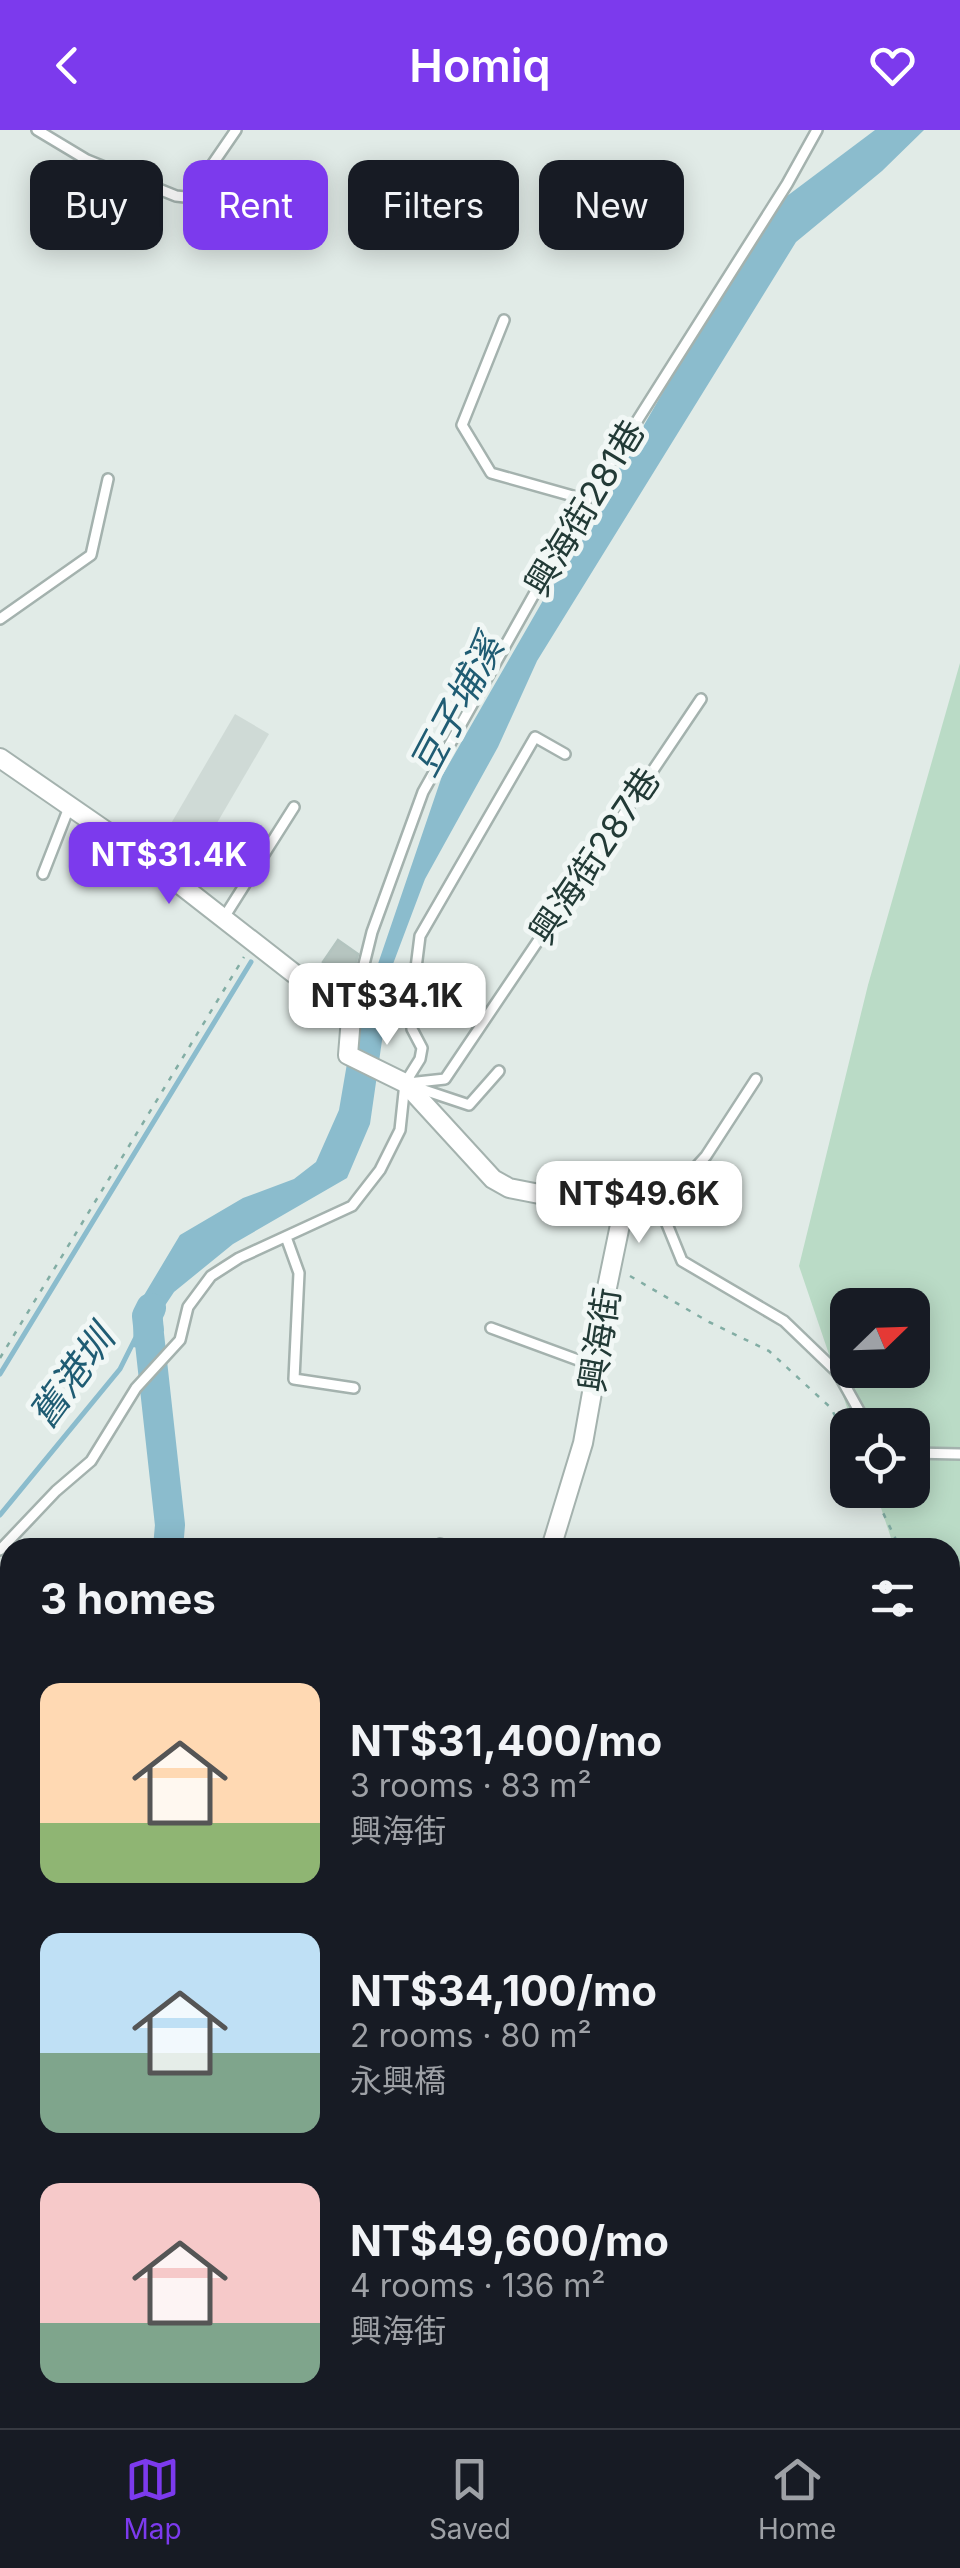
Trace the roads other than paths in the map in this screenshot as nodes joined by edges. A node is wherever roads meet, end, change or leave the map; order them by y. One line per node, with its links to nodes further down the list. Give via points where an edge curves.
1 (37, 130): 2 (lane, via 87,160 185,197)
2 (236, 130)
3 (817, 130): 6 (lane, 興海街281巷)
4 (504, 320): 6 (lane, via 462,425 491,473)
5 (108, 479): 7 (lane, via 91,555)
6 (586, 500): 15 (lane, 興海街281巷, via 423,792 372,932)
7 (0, 619)
8 (701, 699): 18 (lane, 興海街287巷, via 445,1079)
9 (566, 754): 18 (lane, via 536,737 420,936 412,1029 422,1048)
10 (0, 758): 11 (street)
11 (70, 805): 13 (lane); 14 (street)
12 (294, 807): 14 (lane)
13 (43, 874)
14 (223, 920): 15 (street)
15 (350, 1018): 18 (street, via 348,1055)
16 (499, 1070): 18 (lane, via 469,1105)
17 (756, 1079): 19 (lane, via 706,1156)
18 (405, 1083): 20 (street, via 492,1179); 21 (lane, via 400,1130 380,1170 352,1206)
19 (660, 1208): 20 (lane); 25 (lane, via 682,1260 784,1321 838,1373)
20 (621, 1210): 23 (street, 興海街)
21 (286, 1236): 24 (lane, via 299,1274 294,1379); 28 (lane, via 211,1276 188,1307 180,1340 136,1388 91,1461)
22 (491, 1328): 23 (lane)
23 (597, 1367): 29 (street, 興海街, via 583,1443)
24 (354, 1388)
25 (858, 1408)
26 (930, 1453): 27 (lane)
27 (960, 1454)
28 (11, 1538)
29 (553, 1538)

